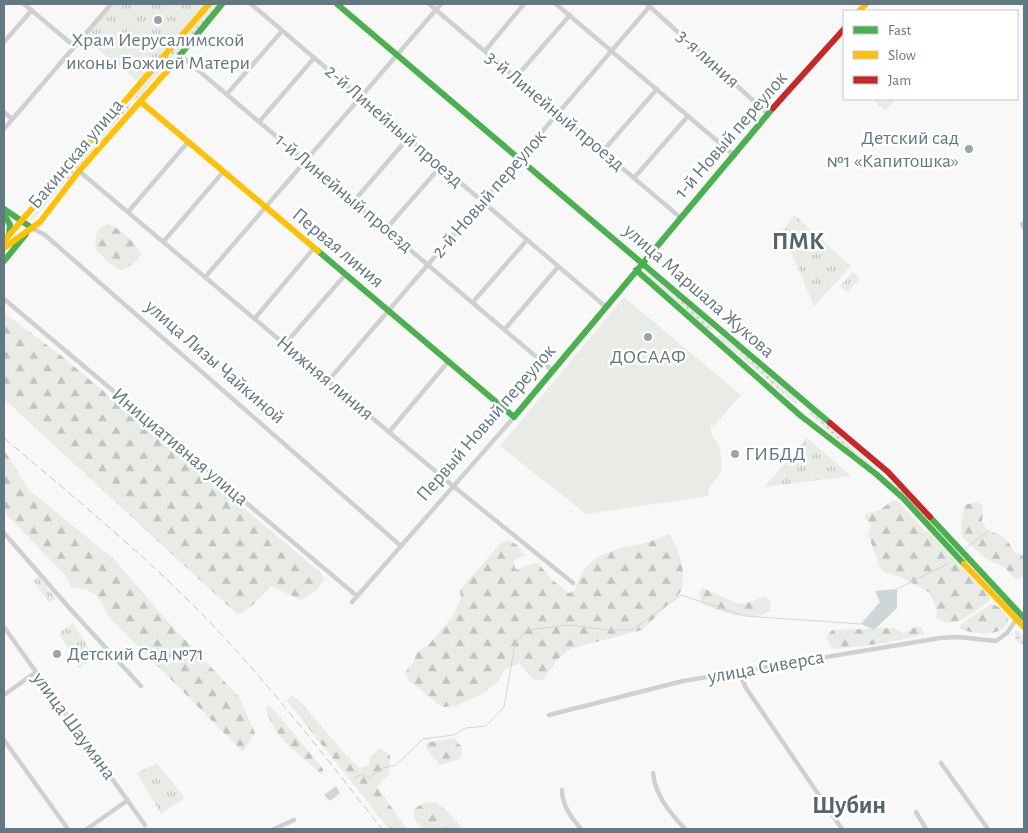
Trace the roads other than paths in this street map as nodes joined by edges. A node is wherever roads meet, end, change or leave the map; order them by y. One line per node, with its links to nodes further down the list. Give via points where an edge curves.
1 (24, 4): 12 (street)
2 (111, 4): 18 (street)
3 (209, 4): 53 (main road, Бакинская улица)
4 (222, 4): 21 (main road, Бакинская улица)
5 (251, 4): 16 (street, 2-й Линейный проезд)
6 (337, 4): 22 (main road, улица Маршала Жукова)
7 (429, 4): 13 (street, 3-й Линейный проезд)
8 (440, 4): 13 (street)
9 (524, 4): 19 (street)
10 (556, 4): 14 (street)
11 (649, 5): 20 (street, 2-й Новый переулок); 31 (street, 3-я линия)
12 (32, 10): 17 (street); 18 (street)
13 (436, 10): 19 (street, 3-й Линейный проезд); 22 (street)
14 (570, 15): 20 (street); 24 (street)
15 (843, 30): 31 (main road, 1-й Новый переулок)
16 (282, 31): 23 (street, 2-й Линейный проезд); 26 (street)
17 (4, 42)
18 (74, 46): 33 (street)
19 (485, 50): 24 (street, 3-й Линейный проезд)
20 (612, 51): 25 (street); 30 (street, 2-й Новый переулок)
21 (179, 54): 26 (street, 1-й Линейный проезд); 28 (main road, Бакинская улица)
22 (397, 54): 27 (street); 40 (main road, улица Маршала Жукова)
23 (314, 58): 27 (street, 2-й Линейный проезд); 34 (street)
24 (516, 77): 30 (street, 3-й Линейный проезд)
25 (657, 89): 32 (street); 38 (street)
26 (226, 94): 34 (street, 1-й Линейный проезд)
27 (360, 97): 36 (street, 2-й Линейный проезд); 41 (street)
28 (141, 102): 37 (main road, Первая линия); 43 (main road, Бакинская улица)
29 (4, 112): 33 (street)
30 (558, 113): 38 (street, 3-й Линейный проезд); 40 (street, 2-й Новый переулок)
31 (768, 114): 39 (main road, 1-й Новый переулок)
32 (688, 116): 39 (street); 45 (street)
33 (12, 119): 35 (street)
34 (259, 122): 41 (street, 1-й Линейный проезд)
35 (4, 129)
36 (408, 138): 42 (street, 2-й Линейный проезд); 46 (street)
37 (188, 142): 44 (main road, Первая линия); 50 (street)
38 (603, 151): 45 (street, 3-й Линейный проезд)
39 (735, 156): 52 (main road, 1-й Новый переулок)
40 (519, 158): 47 (street, 2-й Новый переулок); 61 (main road, улица Маршала Жукова)
41 (305, 161): 46 (street, 1-й Линейный проезд); 48 (street)
42 (441, 166): 47 (street, 2-й Линейный проезд); 55 (street)
43 (80, 171): 50 (street, Нижняя линия); 54 (main road, Бакинская улица)
44 (223, 172): 48 (main road, Первая линия); 57 (street)
45 (634, 178): 52 (street, 3-й Линейный проезд)
46 (354, 201): 55 (street, 1-й Линейный проезд)
47 (482, 202): 56 (street, 2-й Линейный проезд); 62 (street, 2-й Новый переулок)
48 (265, 207): 59 (main road, Первая линия); 66 (street)
49 (4, 209): 53 (main road, улица Лизы Чайкиной)
50 (128, 212): 57 (street, Нижняя линия)
51 (4, 214): 58 (main road, via 10,225)
52 (681, 218): 61 (main road, 1-й Новый переулок)
53 (22, 223): 54 (main road, улица Лизы Чайкиной); 58 (main road, Бакинская улица)
54 (32, 228): 58 (main road, Бакинская улица); 85 (street, улица Лизы Чайкиной, via 45,234)
55 (386, 229): 62 (street, 1-й Линейный проезд)
56 (527, 240): 63 (street, 2-й Линейный проезд); 68 (street)
57 (164, 242): 66 (street, Нижняя линия)
58 (7, 243): 60 (main road)
59 (314, 248): 65 (main road, Первая линия); 71 (street)
60 (4, 261)
61 (642, 263): 64 (main road, Первый Новый переулок); 73 (main road, улица Маршала Жукова)
62 (428, 264): 68 (street, 1-й Линейный проезд); 70 (street, 2-й Новый переулок)
63 (558, 267): 69 (street, 2-й Линейный проезд); 72 (street)
64 (636, 270): 69 (main road, Первый Новый переулок); 74 (main road, улица Маршала Жукова)
65 (345, 274): 70 (main road, Первая линия); 75 (street)
66 (206, 276): 71 (street, Нижняя линия)
67 (4, 299): 87 (street, Инициативная улица)
68 (473, 302): 72 (street, 1-й Линейный проезд)
69 (606, 307): 77 (main road, Первый Новый переулок)
70 (388, 311): 76 (main road, Первая линия); 78 (street, 2-й Новый переулок)
71 (255, 318): 75 (street, Нижняя линия)
72 (505, 329): 77 (street, 1-й Линейный проезд)
73 (719, 329): 74 (main road); 79 (main road, улица Маршала Жукова)
74 (712, 337): 80 (main road, улица Маршала Жукова)
75 (285, 344): 78 (street, Нижняя линия)
76 (448, 362): 81 (main road, Первая линия); 82 (street)
77 (553, 371): 81 (main road, Первый Новый переулок)
78 (328, 381): 82 (street, Нижняя линия)
79 (809, 407): 80 (main road); 89 (main road, улица Маршала Жукова, via 910,492)
80 (801, 416): 89 (main road, улица Маршала Жукова, via 903,498)
81 (514, 417): 83 (street, Первый Новый переулок)
82 (389, 432): 83 (street, Нижняя линия)
83 (453, 486): 85 (street, Первый Новый переулок); 86 (street, Нижняя линия)
84 (4, 533): 94 (street)
85 (400, 546): 87 (street, Первый Новый переулок)
86 (574, 583)
87 (357, 596): 88 (street, Первый Новый переулок)
88 (352, 602)
89 (1022, 616): 91 (main road, улица Маршала Жукова); 92 (street, улица Сиверса, via 999,640 940,638)
90 (4, 627): 93 (street, улица Шаумяна)
91 (1024, 627)
92 (738, 671): 96 (street, улица Сиверса); 110 (street, via 746,688)
93 (36, 672): 95 (street); 101 (street, улица Шаумяна)
94 (142, 686)
95 (4, 695)
96 (549, 715)
97 (4, 740): 105 (street)
98 (941, 764): 112 (street)
99 (653, 773): 109 (street, via 654,784 661,797)
100 (562, 790): 108 (street, via 562,798)
101 (128, 800): 104 (street, улица Шаумяна); 106 (street)
102 (916, 812): 111 (street)
103 (294, 820): 107 (street)
104 (145, 824)
105 (68, 829)
106 (87, 829)
107 (274, 829)
108 (581, 829)
109 (685, 829)
110 (842, 829)
111 (926, 829)
112 (988, 829)

